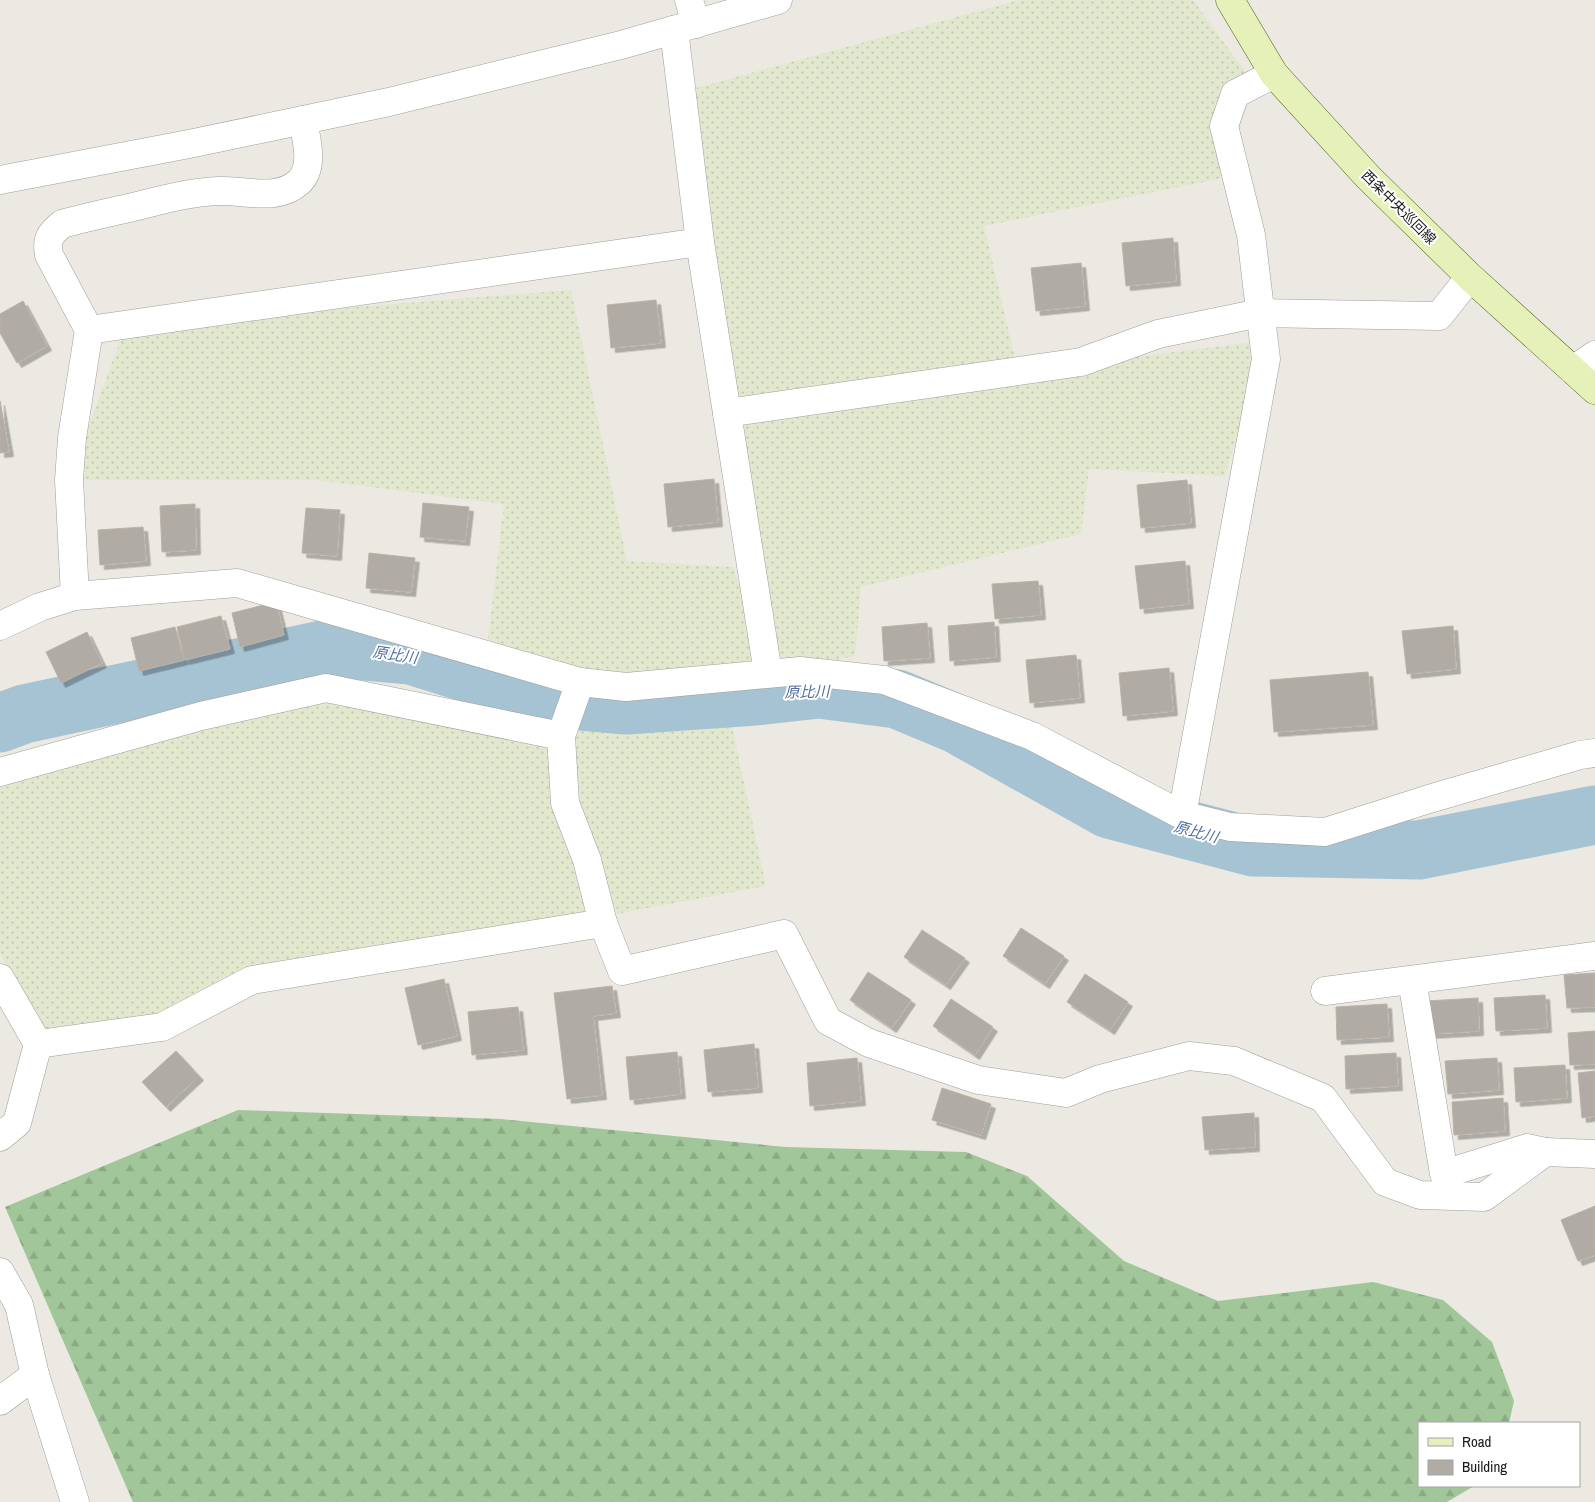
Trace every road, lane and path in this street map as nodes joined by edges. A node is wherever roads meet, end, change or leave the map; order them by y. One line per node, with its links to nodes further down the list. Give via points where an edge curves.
1 (778, 0): 3 (street)
2 (1230, 0): 4 (street, 西条中央巡回線)
3 (686, 18): 5 (street, via 621,46); 7 (street)
4 (1274, 74): 8 (street, 西条中央巡回線, via 1368,177); 9 (street, via 1235,94 1224,126 1251,234)
5 (303, 120): 6 (street); 10 (street, via 308,166 300,181 286,191 269,194 219,191 178,196 62,224 53,232 47,242 49,254)
6 (0, 180)
7 (700, 242): 10 (street); 14 (street)
8 (1470, 277): 9 (street, via 1439,316); 12 (street, 西条中央巡回線)
9 (1260, 313): 14 (street, via 1158,334 1081,362); 22 (street, via 1266,359)
10 (89, 330): 15 (street, via 72,438 69,480)
11 (1595, 355): 12 (street)
12 (1573, 370): 13 (street, 西条中央巡回線)
13 (1595, 390)
14 (727, 413): 17 (street)
15 (75, 596): 16 (street, via 40,607); 18 (street, via 237,582)
16 (0, 626)
17 (768, 673): 18 (street, via 626,687); 22 (street, via 800,671 884,680 1032,736)
18 (580, 682): 19 (street)
19 (561, 736): 21 (street, via 326,688 201,716); 23 (street, via 566,803 587,860)
20 (1595, 753): 22 (street, via 1429,798 1325,832 1230,827)
21 (0, 772)
22 (1182, 815)
23 (603, 923): 28 (street, via 252,980 162,1027); 30 (street, via 622,971 784,934 828,1021 869,1043 978,1080 1066,1093 1100,1079 1189,1056 1234,1061 1323,1098 1386,1182 1420,1194 1484,1197)
24 (1595, 956): 26 (street)
25 (0, 978): 28 (street)
26 (1412, 980): 27 (street); 30 (street, via 1444,1174 1527,1148)
27 (1325, 991)
28 (38, 1044): 29 (street, via 16,1123)
29 (0, 1137)
30 (1546, 1152): 31 (street)
31 (1595, 1154)
32 (0, 1272): 33 (street, via 19,1305)
33 (35, 1375): 34 (street); 35 (street)
34 (0, 1401)
35 (75, 1502)

